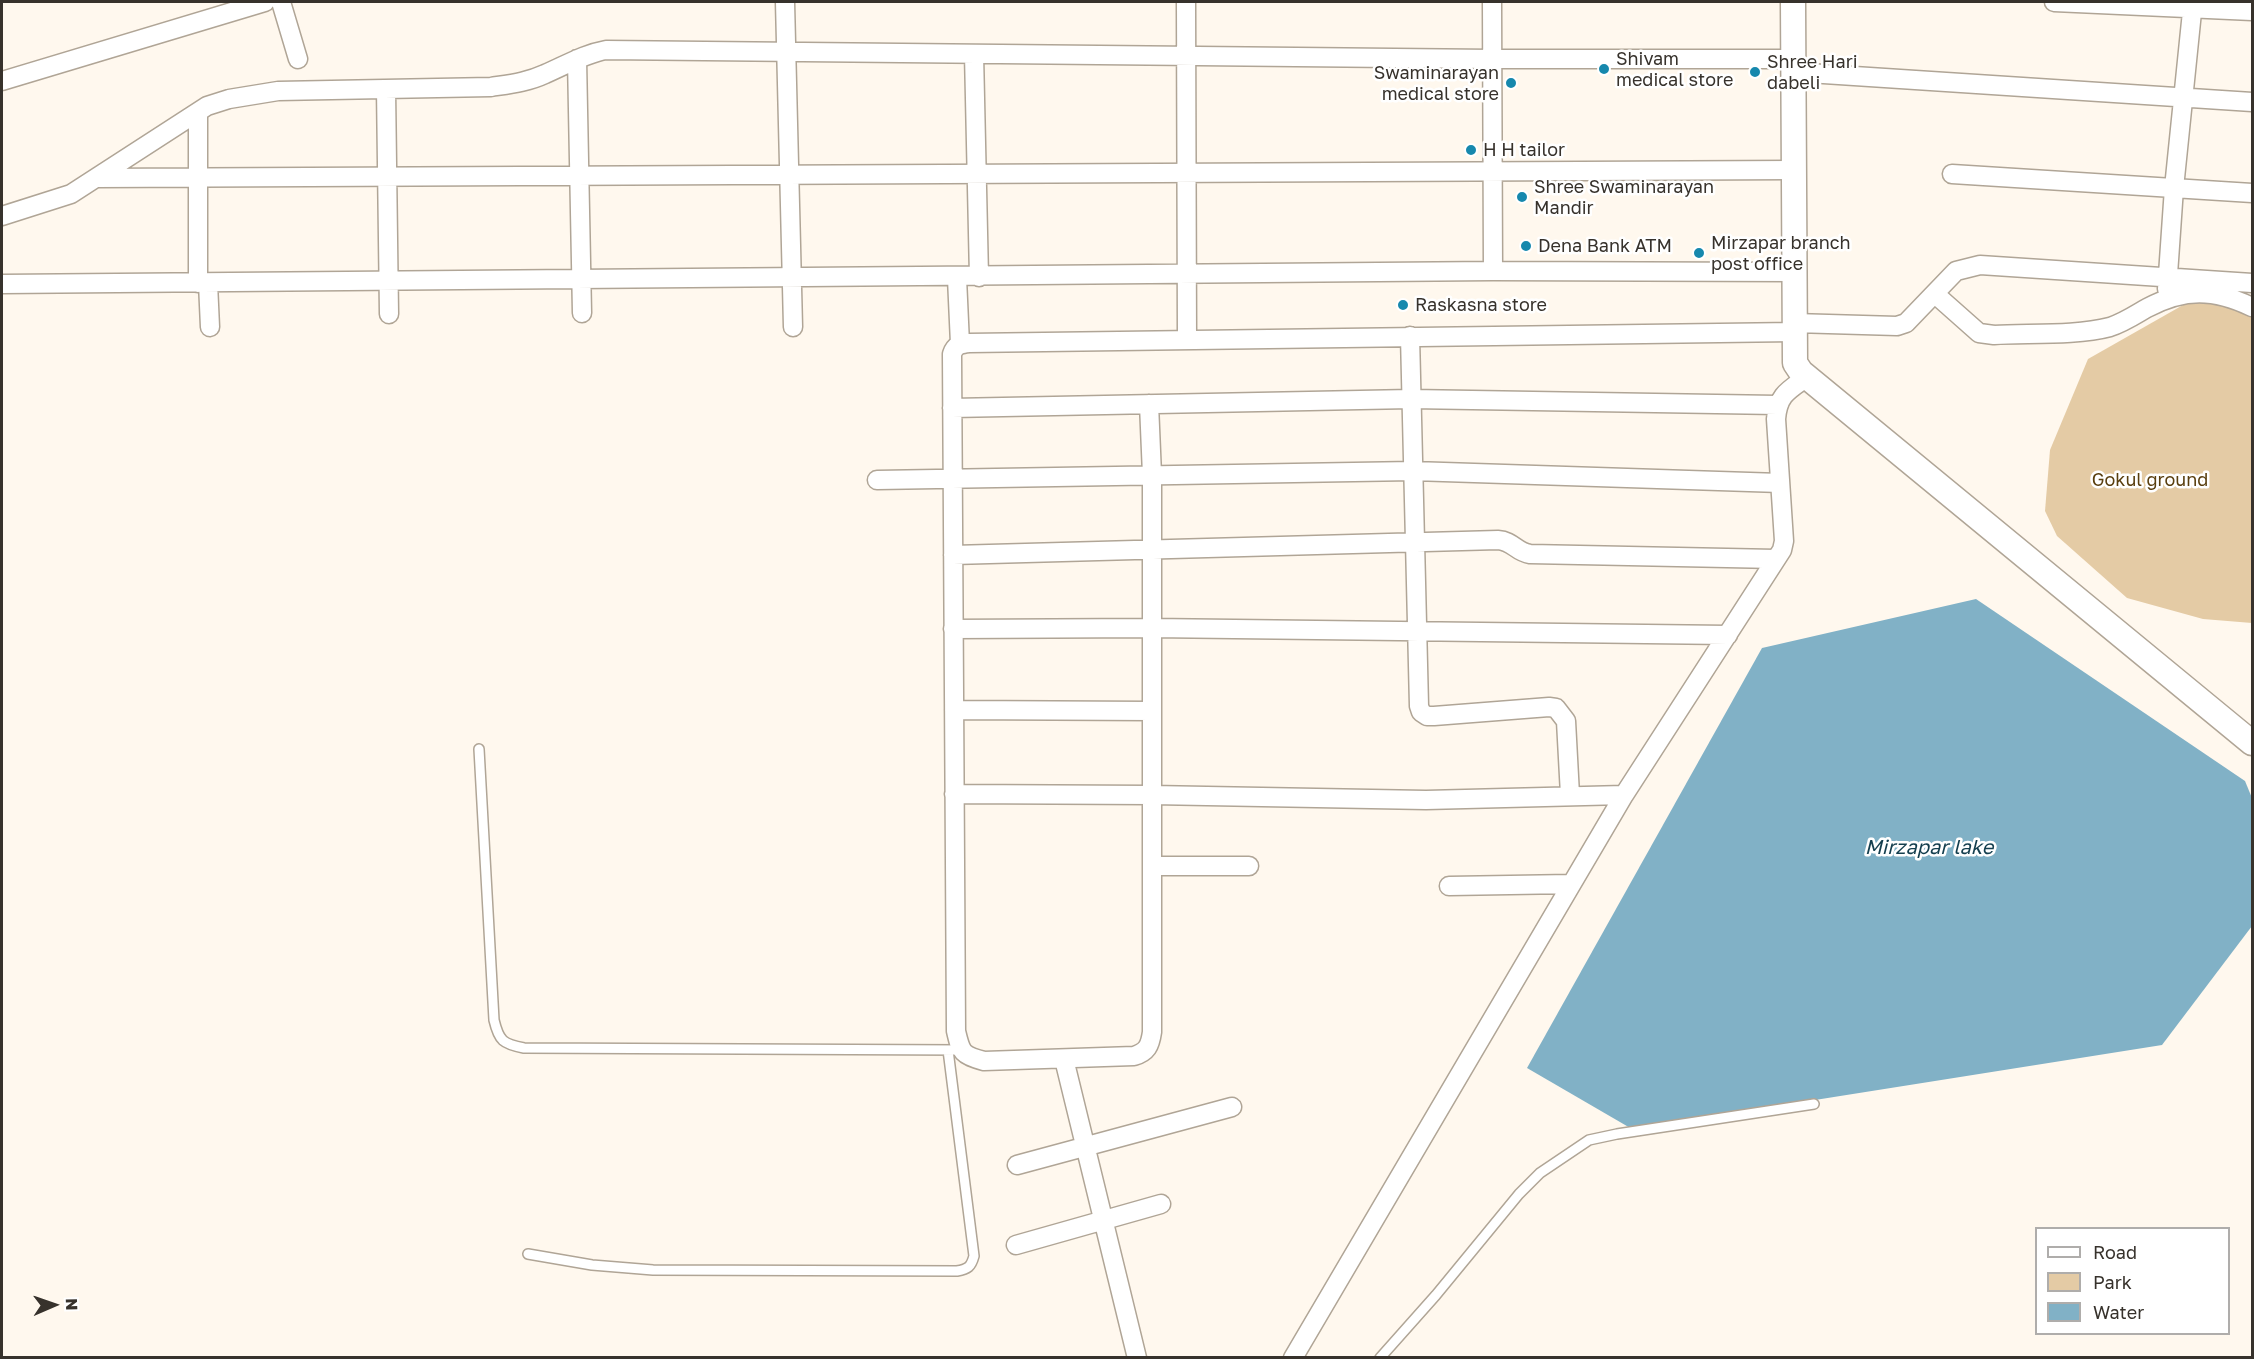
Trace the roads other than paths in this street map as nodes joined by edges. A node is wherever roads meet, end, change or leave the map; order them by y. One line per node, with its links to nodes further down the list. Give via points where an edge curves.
1 (265, 2): 17 (street)
2 (281, 2): 13 (street)
3 (785, 2): 10 (street)
4 (1186, 2): 12 (street)
5 (1492, 2): 15 (street)
6 (1792, 2): 16 (street)
7 (2054, 2): 8 (street)
8 (2193, 4): 9 (street); 19 (street)
9 (2253, 11)
10 (788, 52): 11 (street); 14 (street, via 606,50); 25 (street)
11 (974, 54): 12 (street); 26 (street)
12 (1186, 56): 15 (street); 24 (street)
13 (298, 59)
14 (577, 59): 18 (street, via 520,83); 28 (street)
15 (1492, 59): 16 (street); 23 (street)
16 (1793, 66): 19 (street); 22 (street)
17 (2, 81)
18 (386, 89): 21 (street, via 270,92 229,99); 29 (street)
19 (2183, 97): 20 (street); 32 (street)
20 (2253, 102)
21 (198, 112): 30 (street); 31 (street)
22 (1793, 170): 23 (street); 36 (street)
23 (1492, 171): 24 (street); 35 (street)
24 (1186, 172): 26 (street); 37 (street)
25 (790, 174): 26 (street); 28 (street); 41 (street)
26 (977, 174): 38 (street)
27 (1952, 174): 32 (street)
28 (579, 176): 29 (street); 42 (street)
29 (387, 177): 31 (street); 43 (street)
30 (97, 178): 31 (street); 34 (street, via 71,194)
31 (198, 178): 44 (street)
32 (2174, 188): 33 (street); 39 (street)
33 (2253, 193)
34 (2, 216)
35 (1493, 271): 36 (street); 37 (street)
36 (1794, 272): 54 (street)
37 (1187, 275): 38 (street); 56 (street)
38 (979, 277): 40 (street)
39 (2168, 277): 45 (street); 47 (street, via 1980,265 1956,271); 48 (street)
40 (957, 278): 41 (street); 57 (street)
41 (792, 279): 42 (street); 53 (street)
42 (581, 280): 43 (street); 50 (street)
43 (389, 282): 44 (street); 51 (street)
44 (203, 283): 46 (street); 52 (street)
45 (2253, 283)
46 (2, 285)
47 (1935, 294): 48 (street, via 1979,333 1994,335 2094,330 2112,326); 54 (street, via 1913,318 1897,326)
48 (2166, 298): 49 (street, via 2206,292)
49 (2253, 307)
50 (582, 313)
51 (389, 314)
52 (210, 327)
53 (793, 327)
54 (1794, 327): 55 (street); 58 (street, via 1795,363)
55 (1410, 336): 56 (street); 59 (street)
56 (1187, 340): 57 (street)
57 (960, 344): 62 (street, via 951,354)
58 (1807, 377): 61 (street, via 1784,393); 78 (street)
59 (1411, 399): 60 (street); 61 (street); 63 (street)
60 (1149, 404): 62 (street); 64 (street)
61 (1777, 405): 67 (street)
62 (952, 408): 65 (street)
63 (1413, 471): 64 (street); 67 (street); 68 (street)
64 (1152, 475): 65 (street); 69 (street)
65 (953, 479): 66 (street); 70 (street)
66 (878, 480)
67 (1780, 483): 71 (street, via 1784,541)
68 (1415, 542): 69 (street); 71 (street, via 1505,541 1530,554); 74 (street)
69 (1152, 550): 70 (street); 72 (street)
70 (953, 555): 73 (street)
71 (1776, 559): 75 (street)
72 (1152, 627): 73 (street); 74 (street); 77 (street)
73 (953, 629): 76 (street)
74 (1417, 631): 75 (street); 82 (street, via 1421,712 1434,716 1557,708 1566,721)
75 (1728, 635): 83 (street)
76 (954, 710): 77 (street); 80 (street)
77 (1152, 711): 81 (street)
78 (2253, 742)
79 (479, 749): 88 (lane, via 494,1020 498,1035 507,1045)
80 (954, 794): 81 (street); 88 (street)
81 (1152, 795): 82 (street, via 1426,800); 85 (street)
82 (1570, 795): 83 (street)
83 (1624, 795): 86 (street)
84 (1249, 866): 85 (street)
85 (1152, 867): 89 (street, via 1150,1046 1134,1056)
86 (1571, 884): 87 (street); 99 (street)
87 (1449, 886)
88 (954, 1050): 89 (street, via 984,1061); 97 (lane, via 974,1256 968,1269 653,1270)
89 (1064, 1059): 92 (street)
90 (1814, 1104): 100 (lane, via 1589,1140 1540,1173 1519,1194)
91 (1232, 1107): 92 (street)
92 (1085, 1147): 93 (street); 95 (street)
93 (1017, 1165)
94 (1161, 1204): 95 (street)
95 (1103, 1220): 96 (street); 98 (street)
96 (1016, 1245)
97 (528, 1254)
98 (1137, 1358)
99 (1293, 1358)
100 (1380, 1358)

